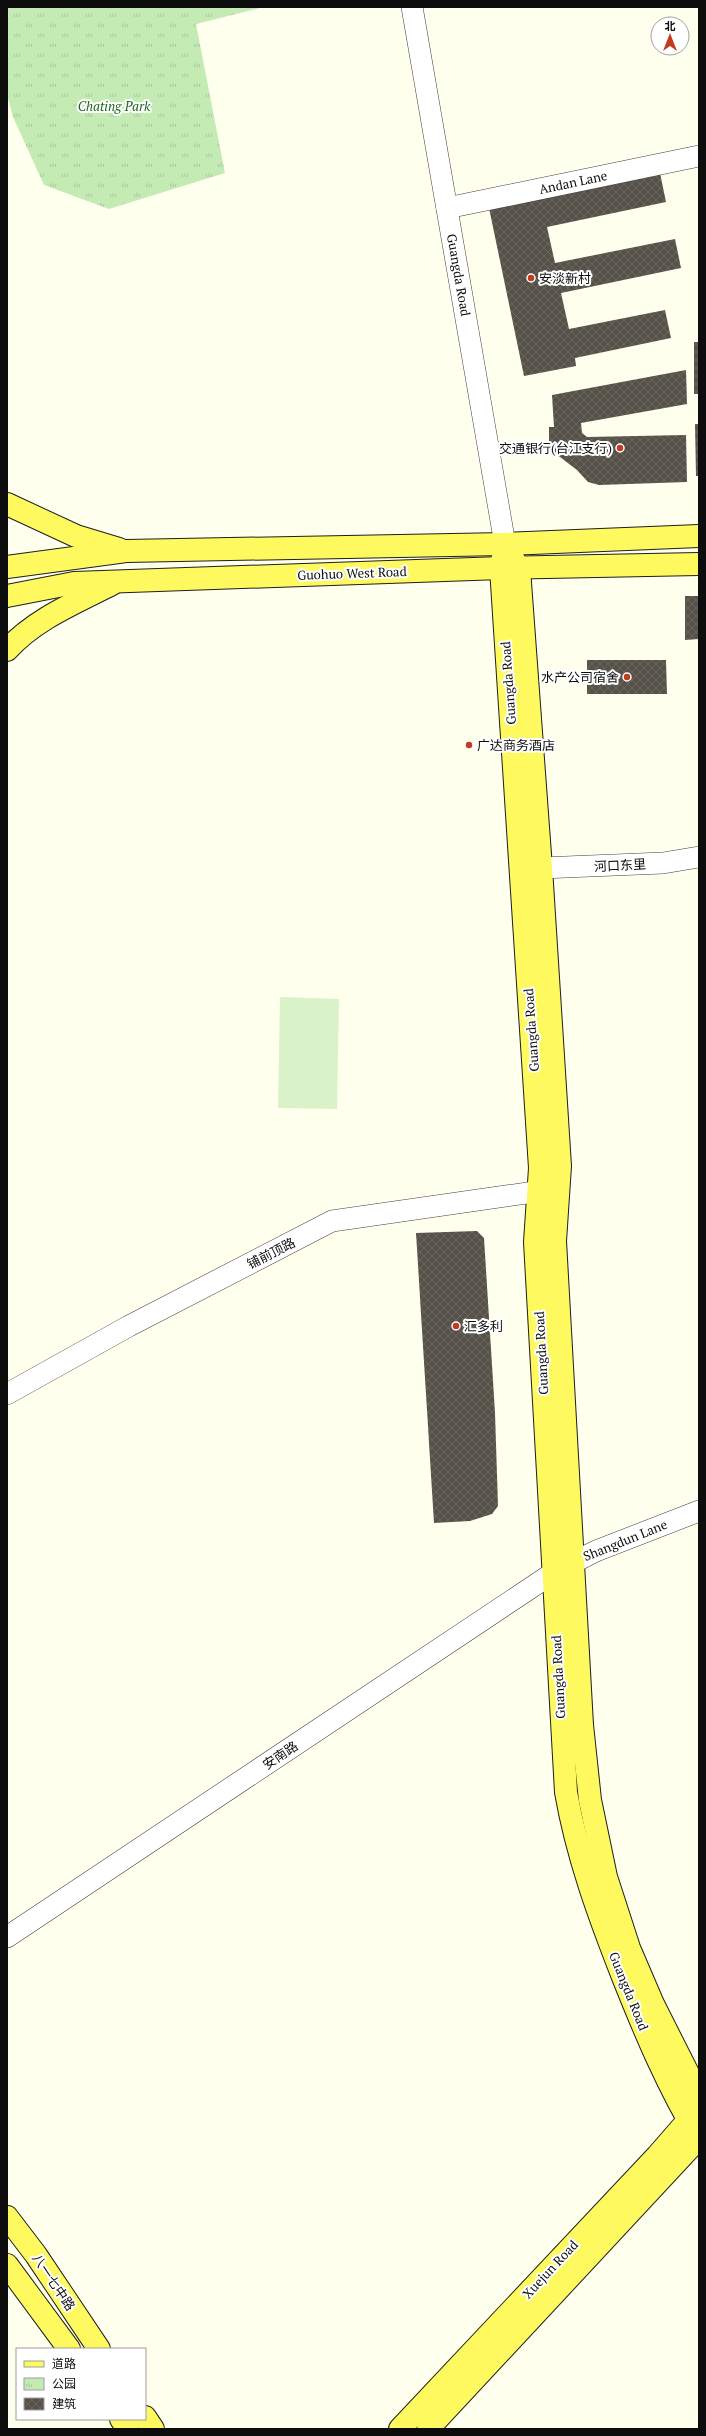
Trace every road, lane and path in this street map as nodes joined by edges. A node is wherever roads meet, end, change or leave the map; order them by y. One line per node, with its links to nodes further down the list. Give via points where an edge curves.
1 (412, 7): 3 (street, Guangda Road)
2 (699, 156): 3 (street, Andan Lane)
3 (447, 208): 6 (street, Guangda Road)
4 (7, 504): 7 (main road, via 76,536)
5 (699, 536): 6 (main road, Guohuo West Road)
6 (505, 544): 7 (main road, Guohuo West Road); 10 (main road, Guangda Road)
7 (126, 551): 9 (main road, Guohuo West Road)
8 (699, 564): 10 (main road, Guohuo West Road)
9 (7, 567)
10 (510, 568): 11 (main road, Guohuo West Road); 15 (main road, Guangda Road); 16 (main road, Guangda Road)
11 (118, 581): 12 (main road, Guohuo West Road, via 74,583); 13 (main road, via 49,616 17,639)
12 (7, 596)
13 (7, 650)
14 (699, 857): 15 (street, 河口东里, via 663,863)
15 (541, 868): 16 (main road, Guangda Road)
16 (550, 1190): 17 (street, 铺前顶路, via 332,1221 129,1326); 19 (main road, Guangda Road); 20 (main road, Guangda Road, via 535,1242)
17 (7, 1394)
18 (699, 1511): 19 (street, Shangdun Lane)
19 (574, 1561): 20 (street, Shangdun Lane); 22 (main road, Guangda Road, via 584,1748 590,1800 600,1851 629,1948 653,2004)
20 (552, 1573): 21 (street, 安南路); 23 (main road, Guangda Road, via 562,1745 572,1826 599,1915 645,2031)
21 (7, 1937)
22 (699, 2094)
23 (697, 2128): 32 (main road, Xuejun Road); 33 (main road, Xuejun Road)
24 (7, 2217): 27 (main road, 八一七中路, via 36,2255)
25 (7, 2265): 26 (main road, 八一七中路)
26 (69, 2348)
27 (98, 2348)
28 (146, 2418): 31 (main road)
29 (122, 2420): 30 (main road)
30 (128, 2429)
31 (153, 2429)
32 (400, 2429)
33 (428, 2429)

